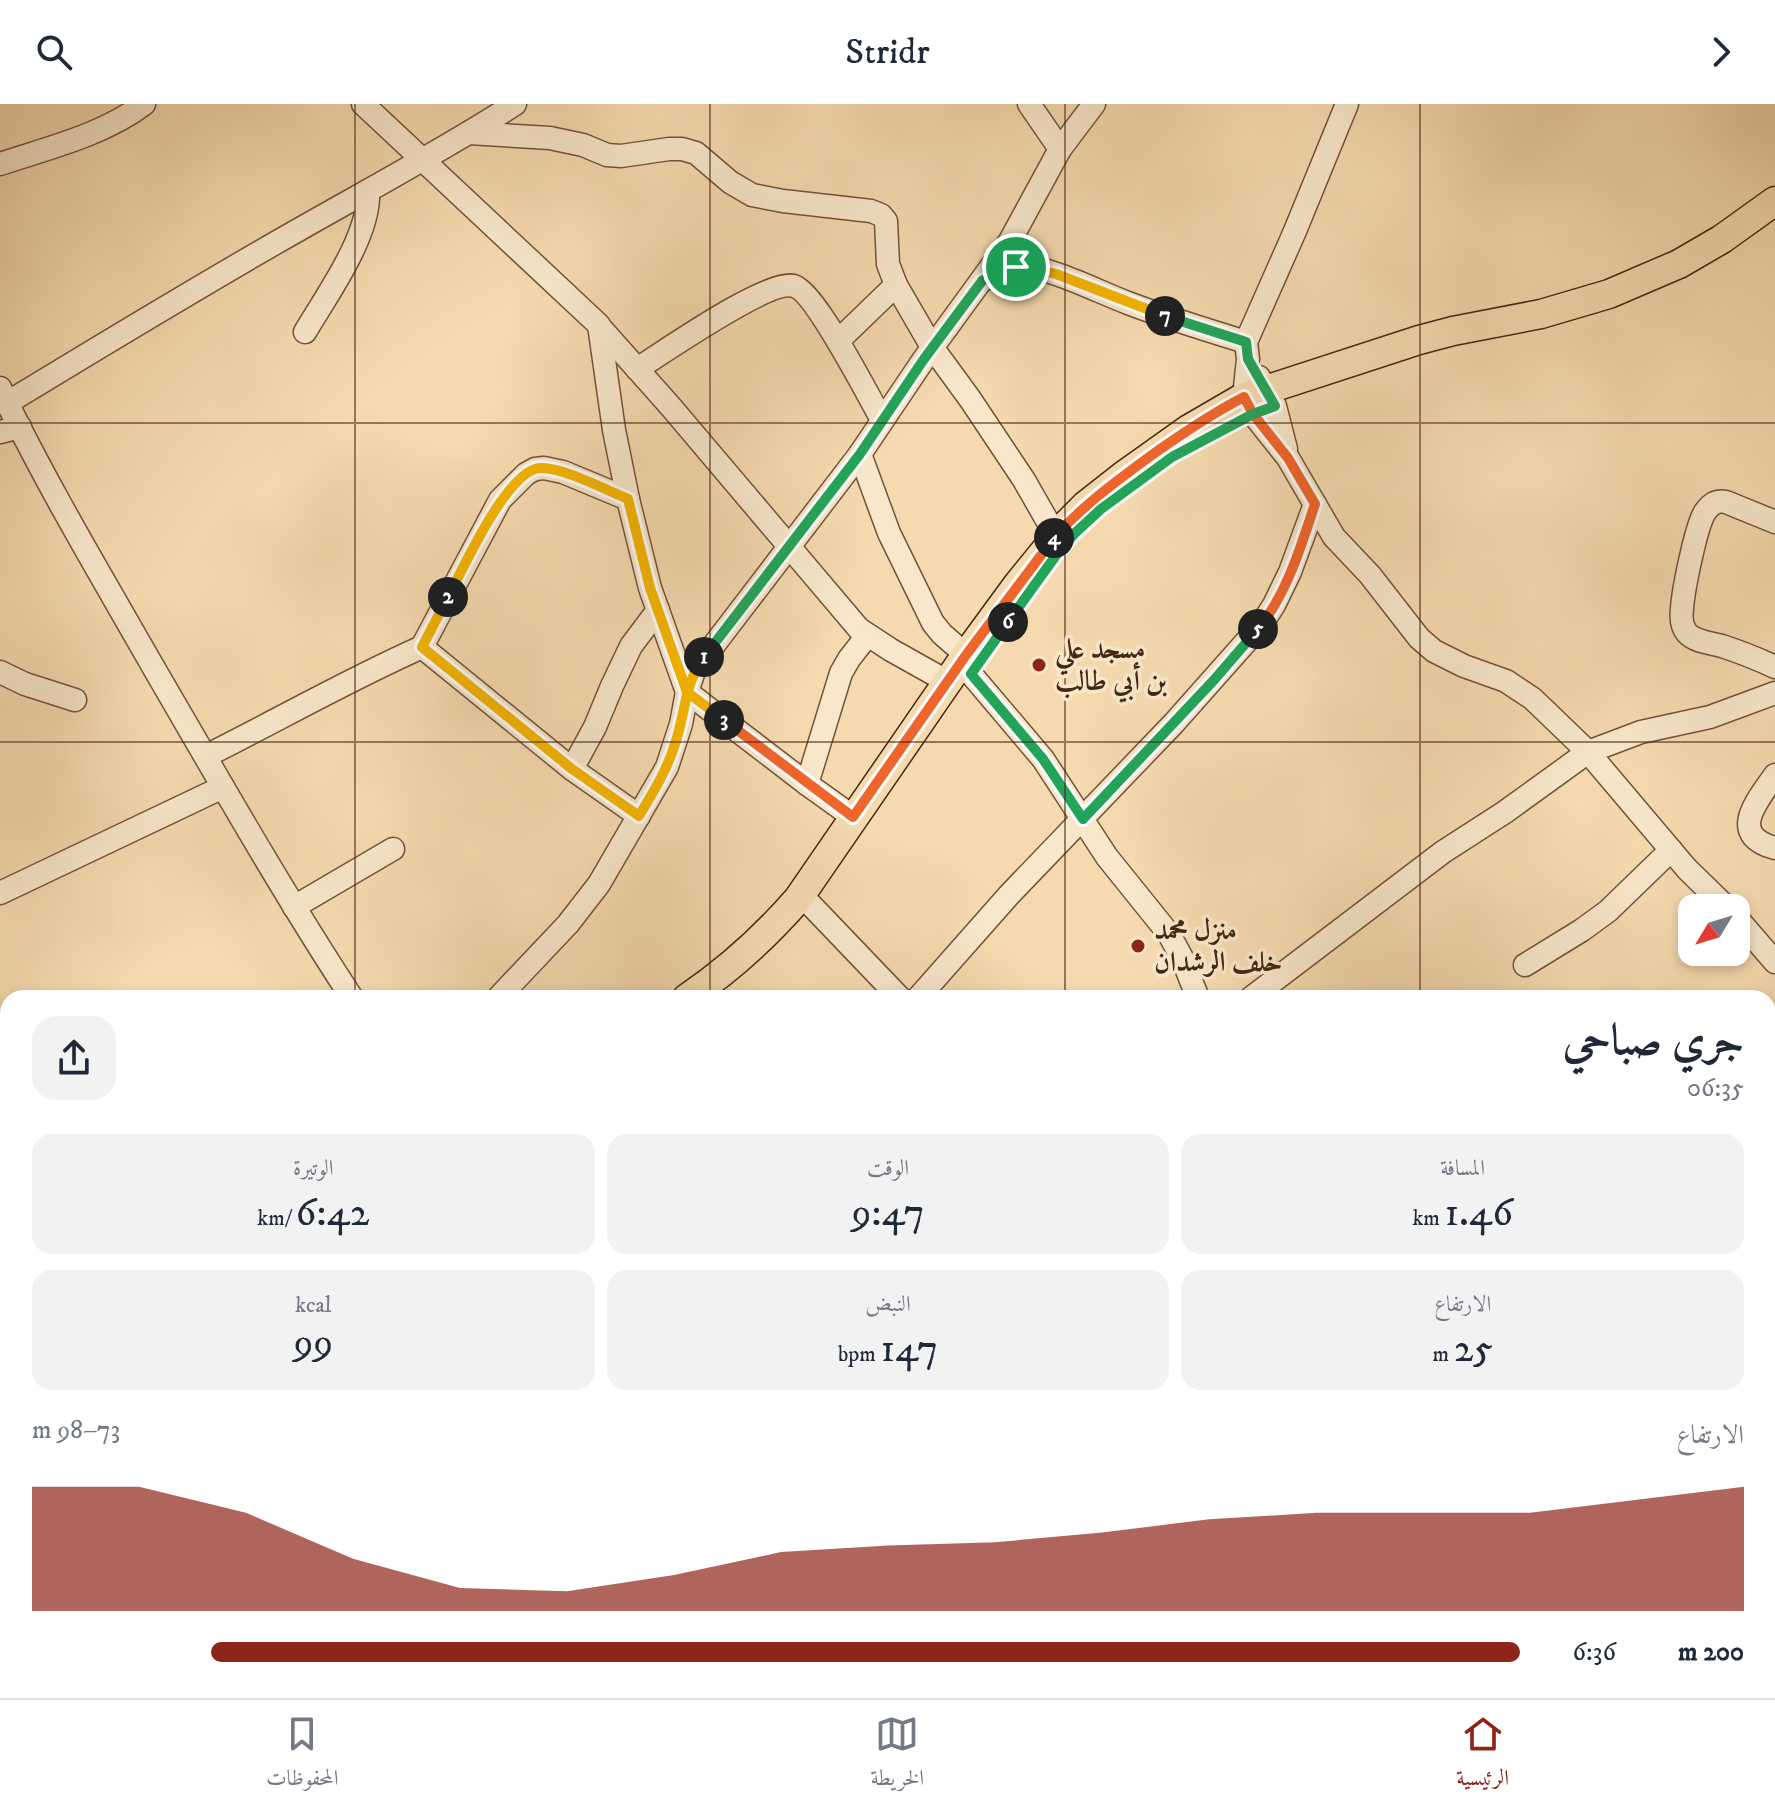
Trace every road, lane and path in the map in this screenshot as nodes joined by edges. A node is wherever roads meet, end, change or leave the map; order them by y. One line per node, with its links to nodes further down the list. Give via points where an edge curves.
1 (144, 104): 10 (street, via 100,129)
2 (363, 104): 9 (street)
3 (515, 104): 7 (street)
4 (1029, 104): 8 (street)
5 (1094, 104): 8 (street)
6 (1347, 104): 20 (street)
7 (469, 133): 9 (street); 15 (street, via 550,138 607,155 682,149 696,153 752,195 878,213 887,225 888,264)
8 (1060, 149): 14 (street)
9 (423, 161): 11 (street); 16 (street)
10 (0, 164)
11 (368, 191): 17 (street, via 359,237); 22 (street)
12 (1775, 201): 23 (main road, via 1679,264 1609,294 1419,340)
13 (1775, 220): 23 (main road, via 1691,275 1624,307 1548,332 1431,355)
14 (982, 281): 19 (street); 20 (street, via 1011,268 1037,269)
15 (896, 285): 18 (street); 19 (street)
16 (599, 325): 21 (street); 27 (street)
17 (305, 332)
18 (838, 341): 21 (street, via 805,294 786,285 739,306); 24 (street)
19 (932, 347): 24 (street); 30 (street, via 1018,470)
20 (1247, 350): 23 (street)
21 (637, 369): 32 (street)
22 (4, 395): 25 (street)
23 (1260, 401): 28 (street); 30 (main road, via 1189,429 1086,505); 38 (main road, via 1172,457 1089,520)
24 (882, 420): 26 (street)
25 (10, 429): 44 (street)
26 (860, 454): 32 (street); 38 (street, via 889,533)
27 (628, 499): 34 (street); 36 (street, via 563,472 544,468 526,474 500,500)
28 (1315, 504): 31 (street); 33 (street)
29 (1775, 522): 37 (street, via 1719,500 1707,509 1682,617 1691,636)
30 (1056, 536): 38 (main road)
31 (1334, 537): 33 (street); 43 (street, via 1434,651 1519,688)
32 (788, 548): 35 (street); 40 (street, via 699,663)
33 (1299, 552): 51 (street, via 1261,625)
34 (658, 610): 40 (street); 45 (street, via 631,646)
35 (867, 636): 38 (street); 47 (street, via 841,673)
36 (422, 647): 44 (street); 45 (street)
37 (1775, 667)
38 (962, 670): 50 (main road); 51 (street, via 1043,759); 57 (main road)
39 (0, 672): 42 (street)
40 (687, 692): 47 (street); 49 (street, via 675,747)
41 (1773, 696): 43 (street)
42 (75, 700)
43 (1588, 752): 54 (street); 69 (street, via 1443,852)
44 (206, 756): 48 (street)
45 (572, 769): 49 (street)
46 (1775, 775): 52 (street, via 1748,822 1756,840)
47 (807, 784): 50 (street)
48 (223, 787): 55 (street); 58 (street)
49 (639, 816): 63 (street, via 578,912)
50 (853, 817): 64 (main road, via 778,922)
51 (1083, 819): 67 (street); 68 (street, via 1169,934)
52 (1775, 848)
53 (393, 849): 58 (street)
54 (1671, 850): 56 (street); 61 (street, via 1596,921)
55 (0, 893)
56 (1713, 894)
57 (810, 904): 65 (main road, via 773,946); 66 (street)
58 (294, 907): 62 (street)
59 (1750, 933): 60 (street)
60 (1775, 962)
61 (1525, 965)
62 (347, 990)
63 (505, 990)
64 (698, 990)
65 (721, 990)
66 (892, 990)
67 (925, 990)
68 (1195, 990)
69 (1262, 990)

